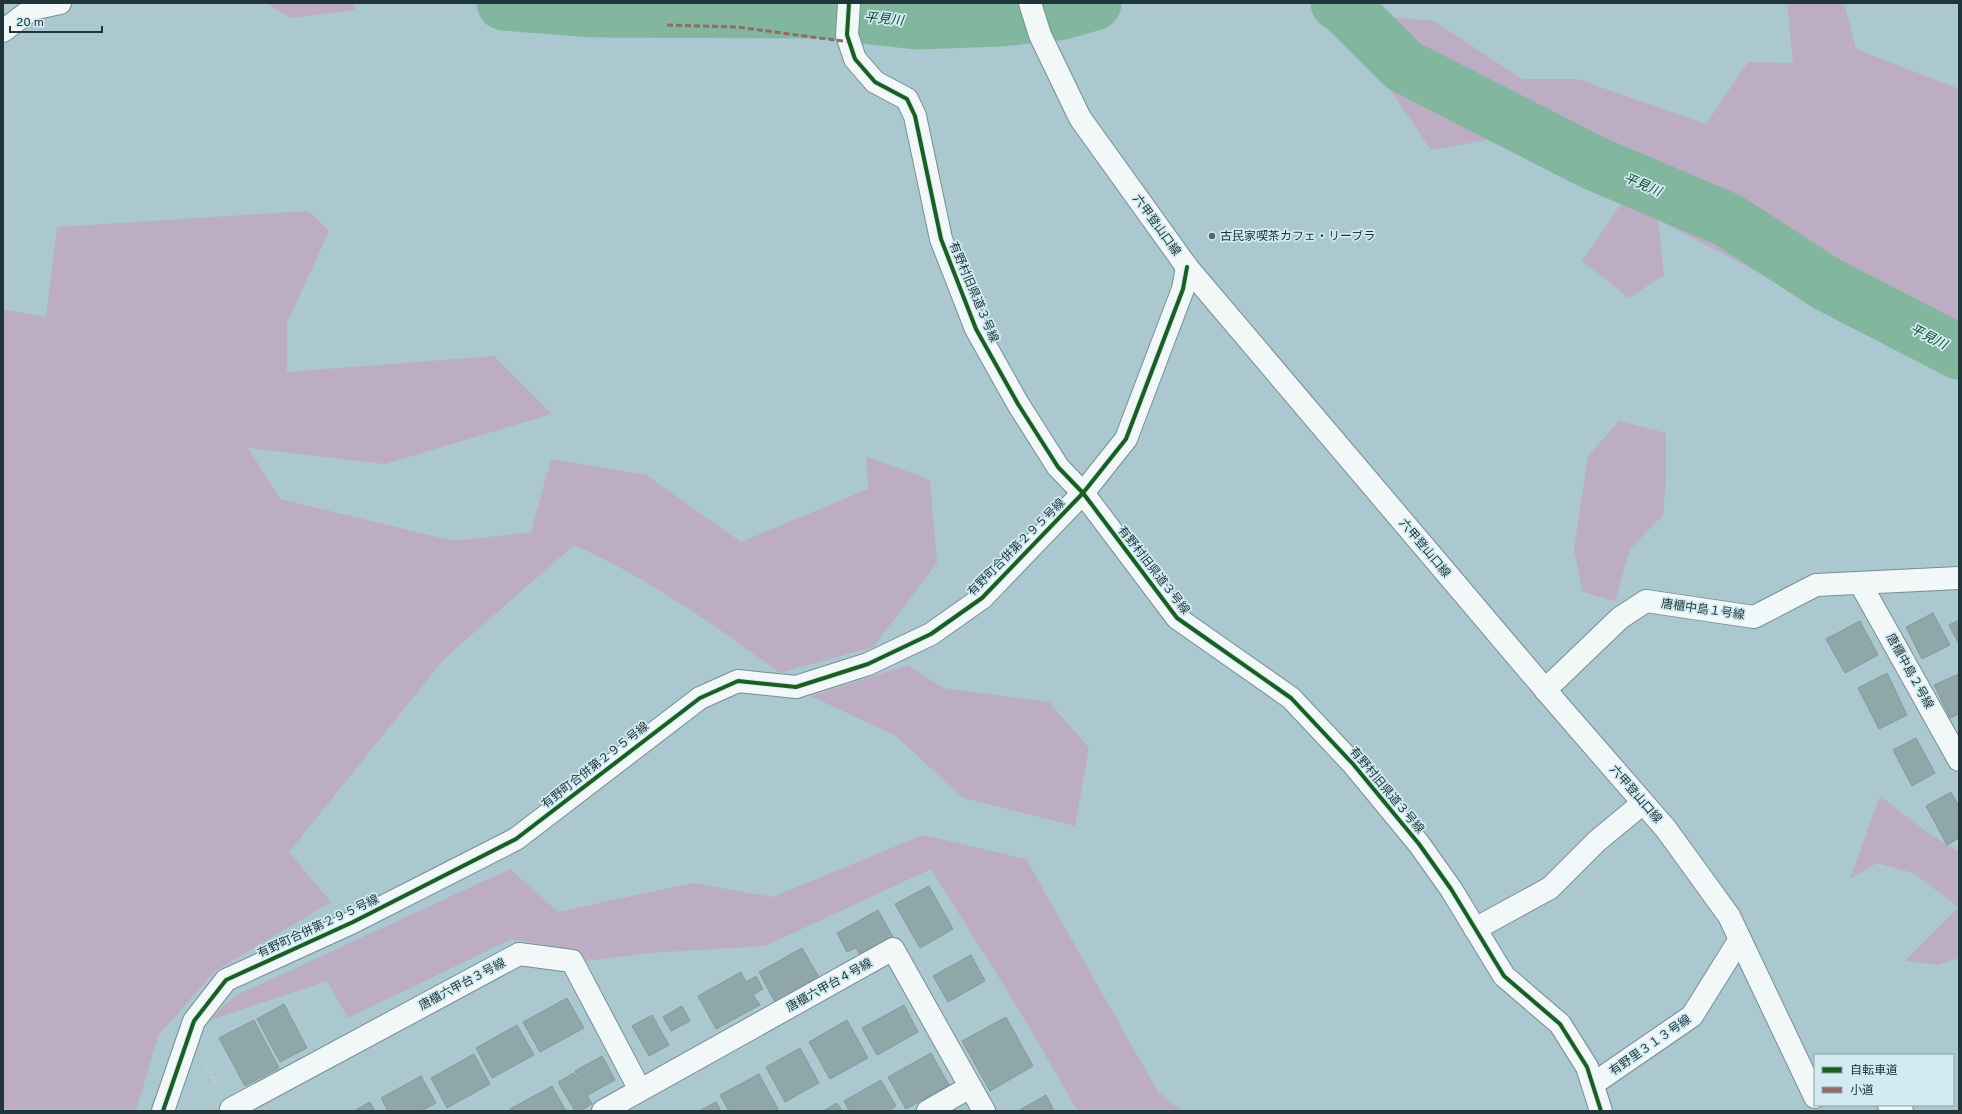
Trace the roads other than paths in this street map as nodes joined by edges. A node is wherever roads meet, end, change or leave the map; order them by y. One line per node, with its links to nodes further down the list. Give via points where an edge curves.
1 (60, 3): 4 (street, via 32,10)
2 (849, 3): 6 (street, 有野村旧県道３号線, via 847,35 855,59 875,82 907,99 915,116 941,239 976,329 1018,404 1058,467)
3 (1030, 3): 5 (street, 六甲登山口線, via 1040,35 1080,118)
4 (3, 31)
5 (1187, 267): 6 (street, 有野町合併第２９５号線, via 1183,288 1126,439); 9 (street, 六甲登山口線)
6 (1083, 494): 12 (street, 有野村旧県道３号線, via 1177,618 1291,698 1353,764 1419,844); 20 (street, 有野町合併第２９５号線, via 982,598 931,634 868,664 796,687 738,681 700,698 516,839 353,922 226,980 194,1021)
7 (1959, 578): 8 (street, 唐櫃中島１号線)
8 (1860, 583): 9 (street, 唐櫃中島１号線, via 1816,585 1754,616 1646,600 1620,618); 10 (street, 唐櫃中島２号線)
9 (1545, 690): 11 (street, 六甲登山口線)
10 (1959, 760)
11 (1643, 802): 12 (street, via 1597,841 1550,888); 13 (street, 六甲登山口線, via 1666,829 1729,916)
12 (1475, 929): 14 (street, 有野村旧県道３号線, via 1504,976 1560,1024 1588,1067)
13 (1740, 939): 14 (street, 有野里３１３号線, via 1692,1016); 17 (street, 六甲登山口線)
14 (1593, 1084): 24 (street, 有野村旧県道３号線)
15 (970, 1087): 16 (street, 唐櫃六甲台４号線, via 892,949); 22 (street); 23 (street, 唐櫃六甲台４号線)
16 (640, 1090): 19 (street, 唐櫃六甲台３号線, via 572,961 519,954); 21 (street, 唐櫃六甲台４号線)
17 (1814, 1093)
18 (1891, 1106): 25 (street)
19 (232, 1110)
20 (163, 1111)
21 (604, 1111)
22 (928, 1111)
23 (984, 1111)
24 (1601, 1111)
25 (1902, 1111)

